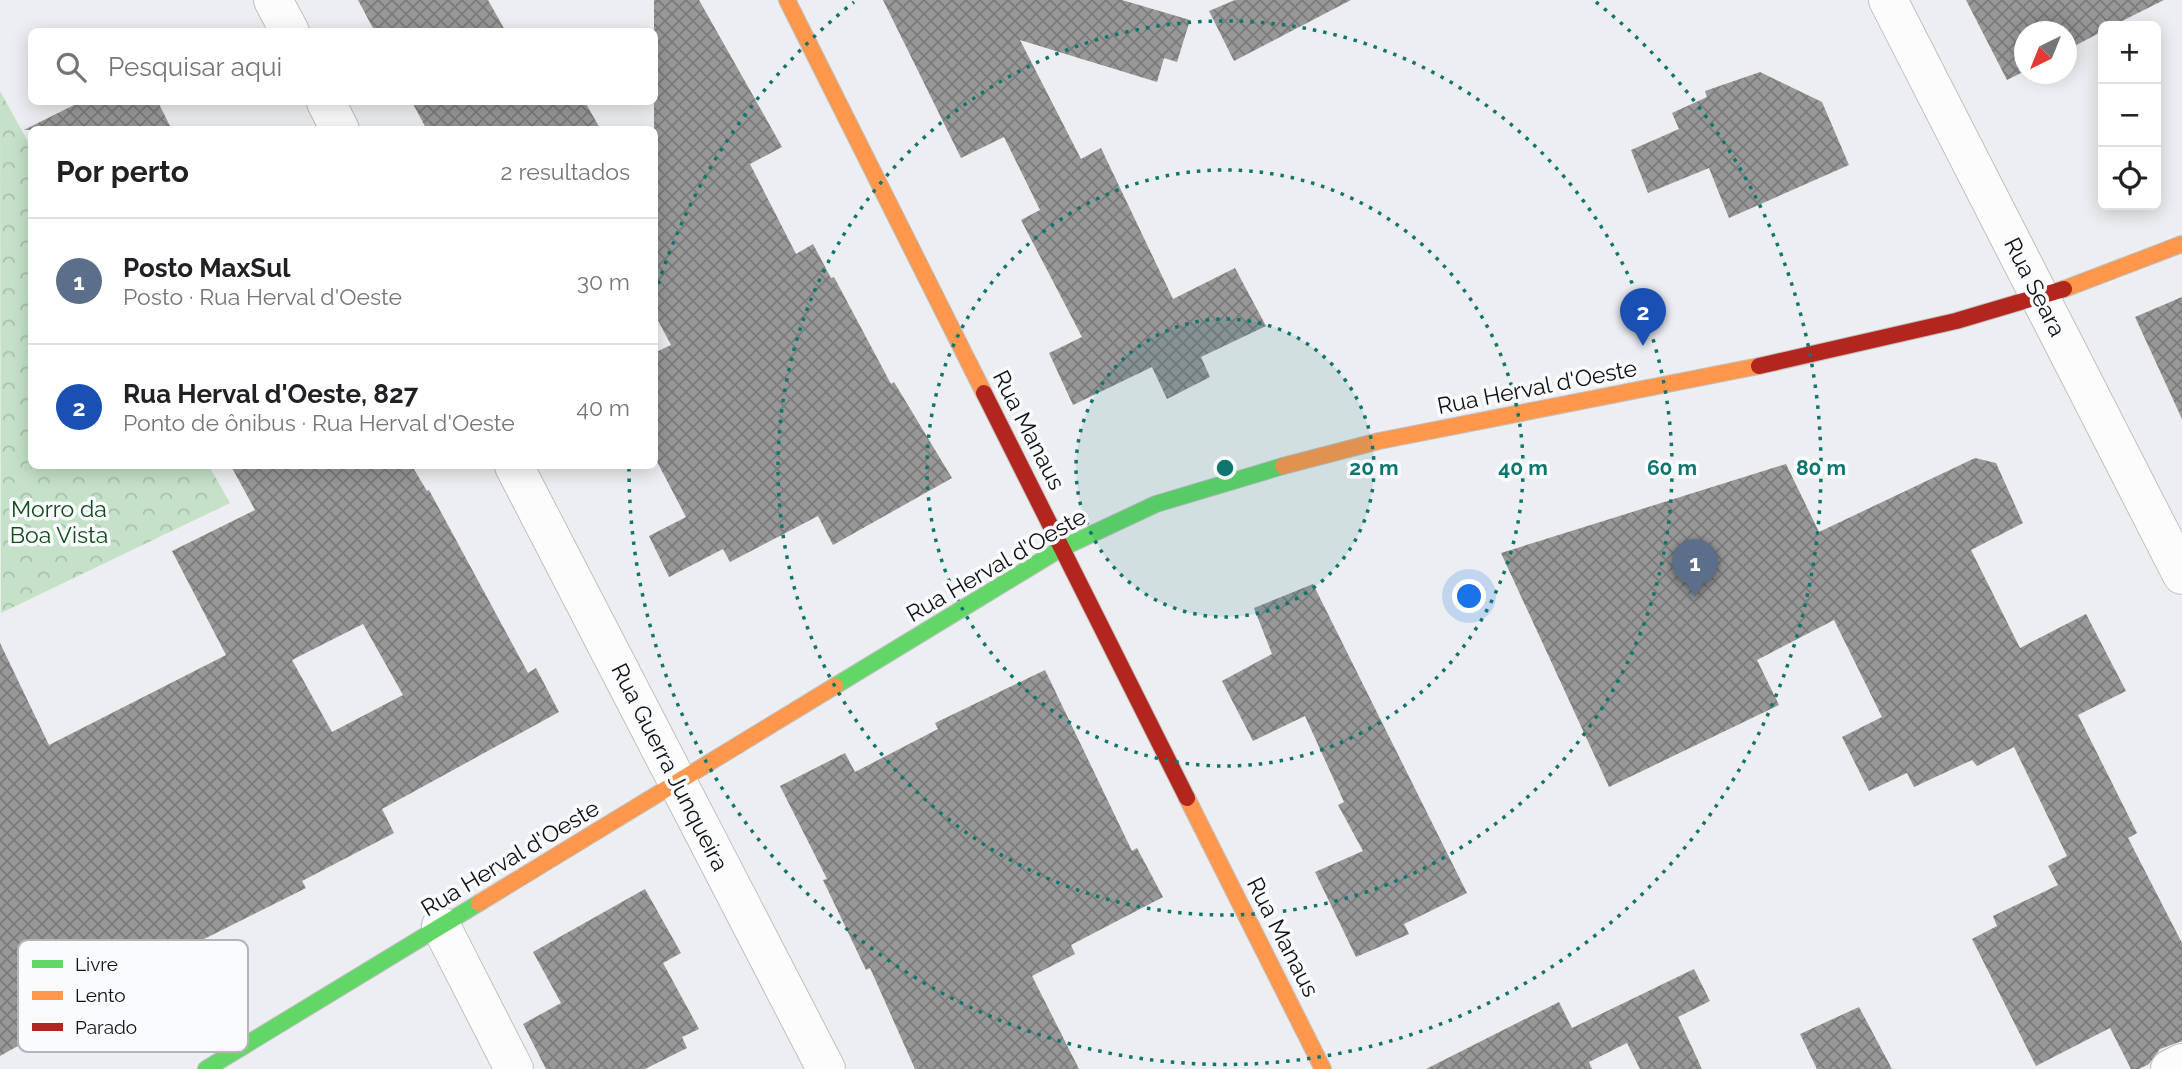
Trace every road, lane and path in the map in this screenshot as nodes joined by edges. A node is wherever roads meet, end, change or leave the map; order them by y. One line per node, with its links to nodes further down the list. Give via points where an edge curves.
1 (273, 0): 4 (street)
2 (787, 0): 10 (main road, Rua Manaus)
3 (1888, 0): 8 (street, Rua Seara)
4 (288, 28)
5 (328, 105): 6 (street)
6 (338, 126)
7 (2182, 244): 8 (main road, Rua Herval d'Oeste)
8 (2040, 297): 10 (main road, Rua Herval d'Oeste, via 1849,348 1306,459 1156,504); 11 (street, Rua Seara)
9 (516, 469): 12 (street, Rua Guerra Junqueira)
10 (1062, 548): 12 (main road, Rua Herval d'Oeste); 20 (main road, Rua Manaus)
11 (2182, 575)
12 (678, 782): 13 (main road, Rua Herval d'Oeste); 19 (street, Rua Guerra Junqueira)
13 (441, 926): 14 (main road, Rua Herval d'Oeste); 18 (street)
14 (248, 1043)
15 (234, 1052): 17 (main road, Rua Herval d'Oeste)
16 (2182, 1063): 21 (street)
17 (206, 1069)
18 (514, 1069)
19 (826, 1069)
20 (1323, 1069)
21 (2170, 1069)

